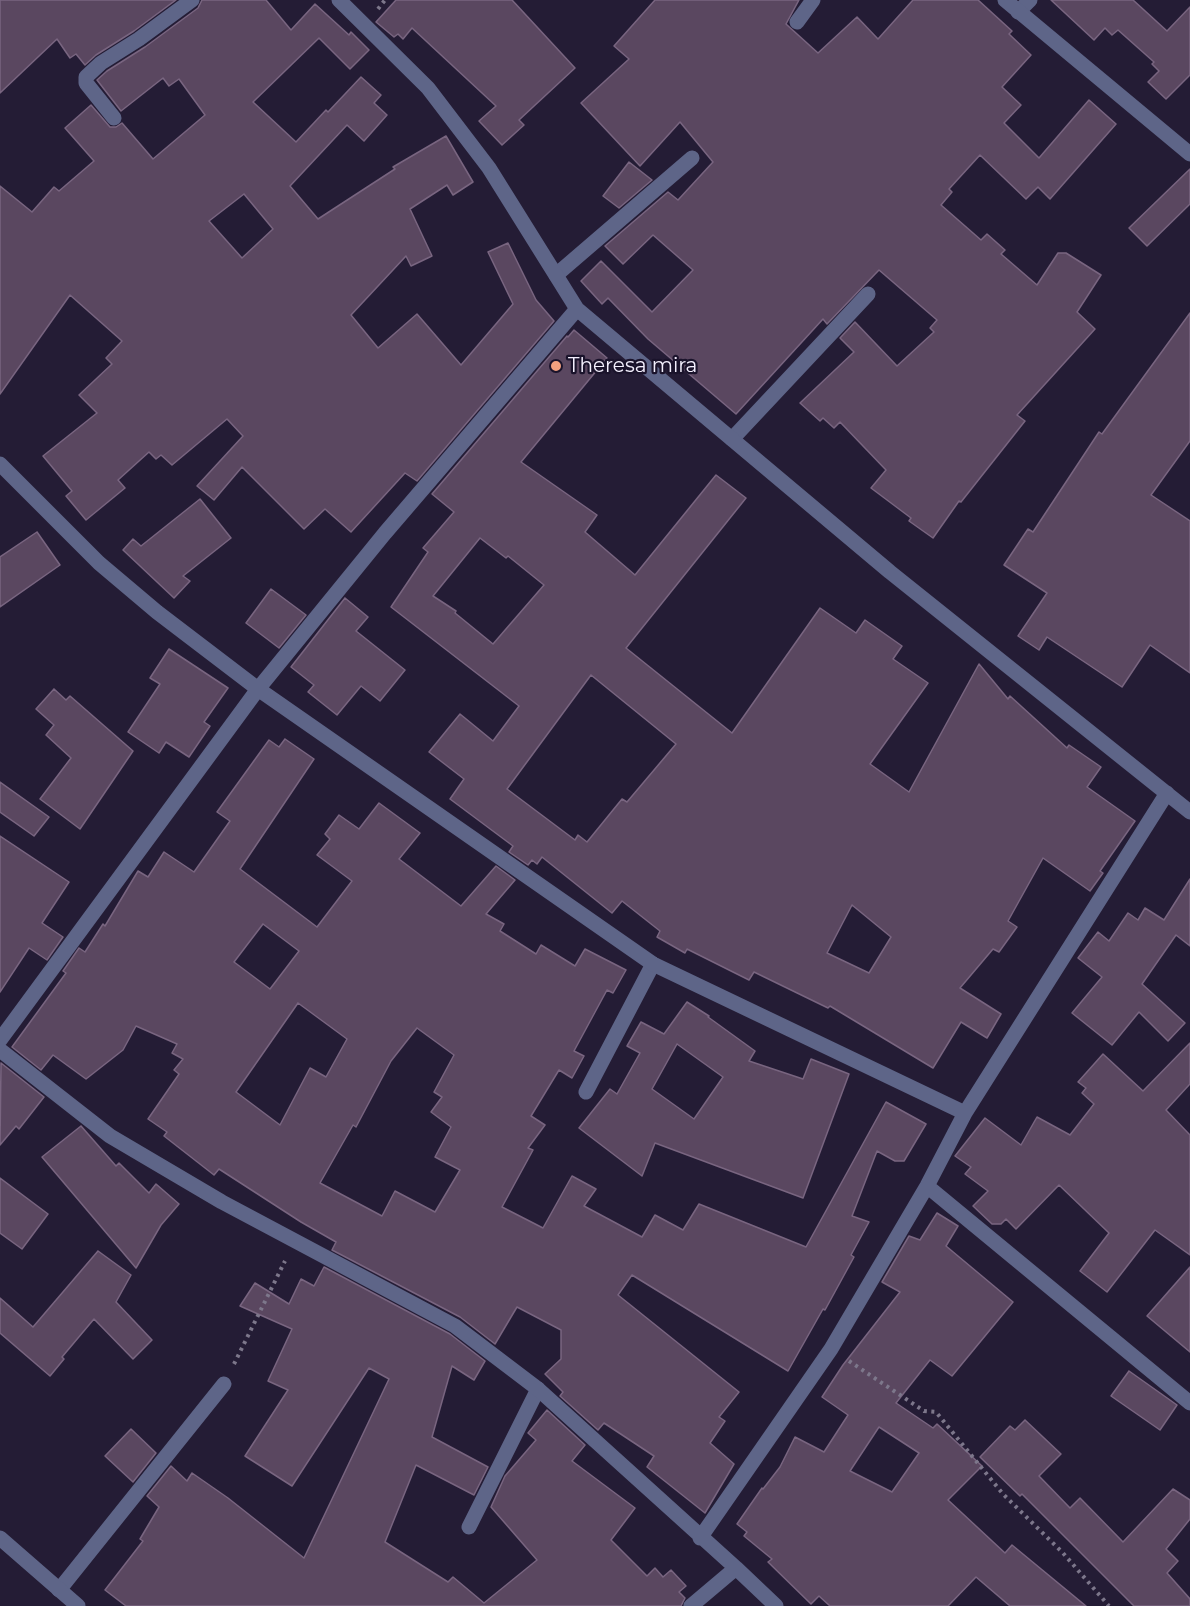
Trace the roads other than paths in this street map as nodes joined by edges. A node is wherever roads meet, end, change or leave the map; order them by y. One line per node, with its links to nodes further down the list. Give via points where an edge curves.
1 (192, 0): 8 (street, via 86,77 86,83)
2 (339, 0): 11 (street, via 428,88 489,168)
3 (813, 0): 7 (street)
4 (1005, 0): 6 (street)
5 (1030, 0): 6 (street)
6 (1018, 12): 9 (street)
7 (797, 22)
8 (114, 118)
9 (1190, 154)
10 (692, 158): 11 (street)
11 (556, 275): 13 (street)
12 (868, 294): 14 (street)
13 (577, 309): 14 (street); 16 (street, via 385,533)
14 (732, 439): 17 (street, via 890,572)
15 (0, 464): 16 (street, via 99,563)
16 (258, 689): 19 (street); 20 (street)
17 (1167, 793): 18 (street); 23 (street)
18 (1190, 812)
19 (653, 964): 22 (street); 23 (street)
20 (0, 1040)
21 (0, 1050): 26 (street, via 111,1136 222,1202 455,1326)
22 (586, 1092)
23 (965, 1113): 24 (street)
24 (927, 1186): 27 (street); 30 (street, via 831,1349)
25 (224, 1384): 32 (street)
26 (538, 1389): 28 (street); 30 (street)
27 (1190, 1403)
28 (469, 1527)
29 (0, 1538): 32 (street)
30 (700, 1538): 31 (street)
31 (736, 1568): 34 (street); 35 (street)
32 (59, 1590): 33 (street)
33 (78, 1606)
34 (691, 1606)
35 (776, 1606)

